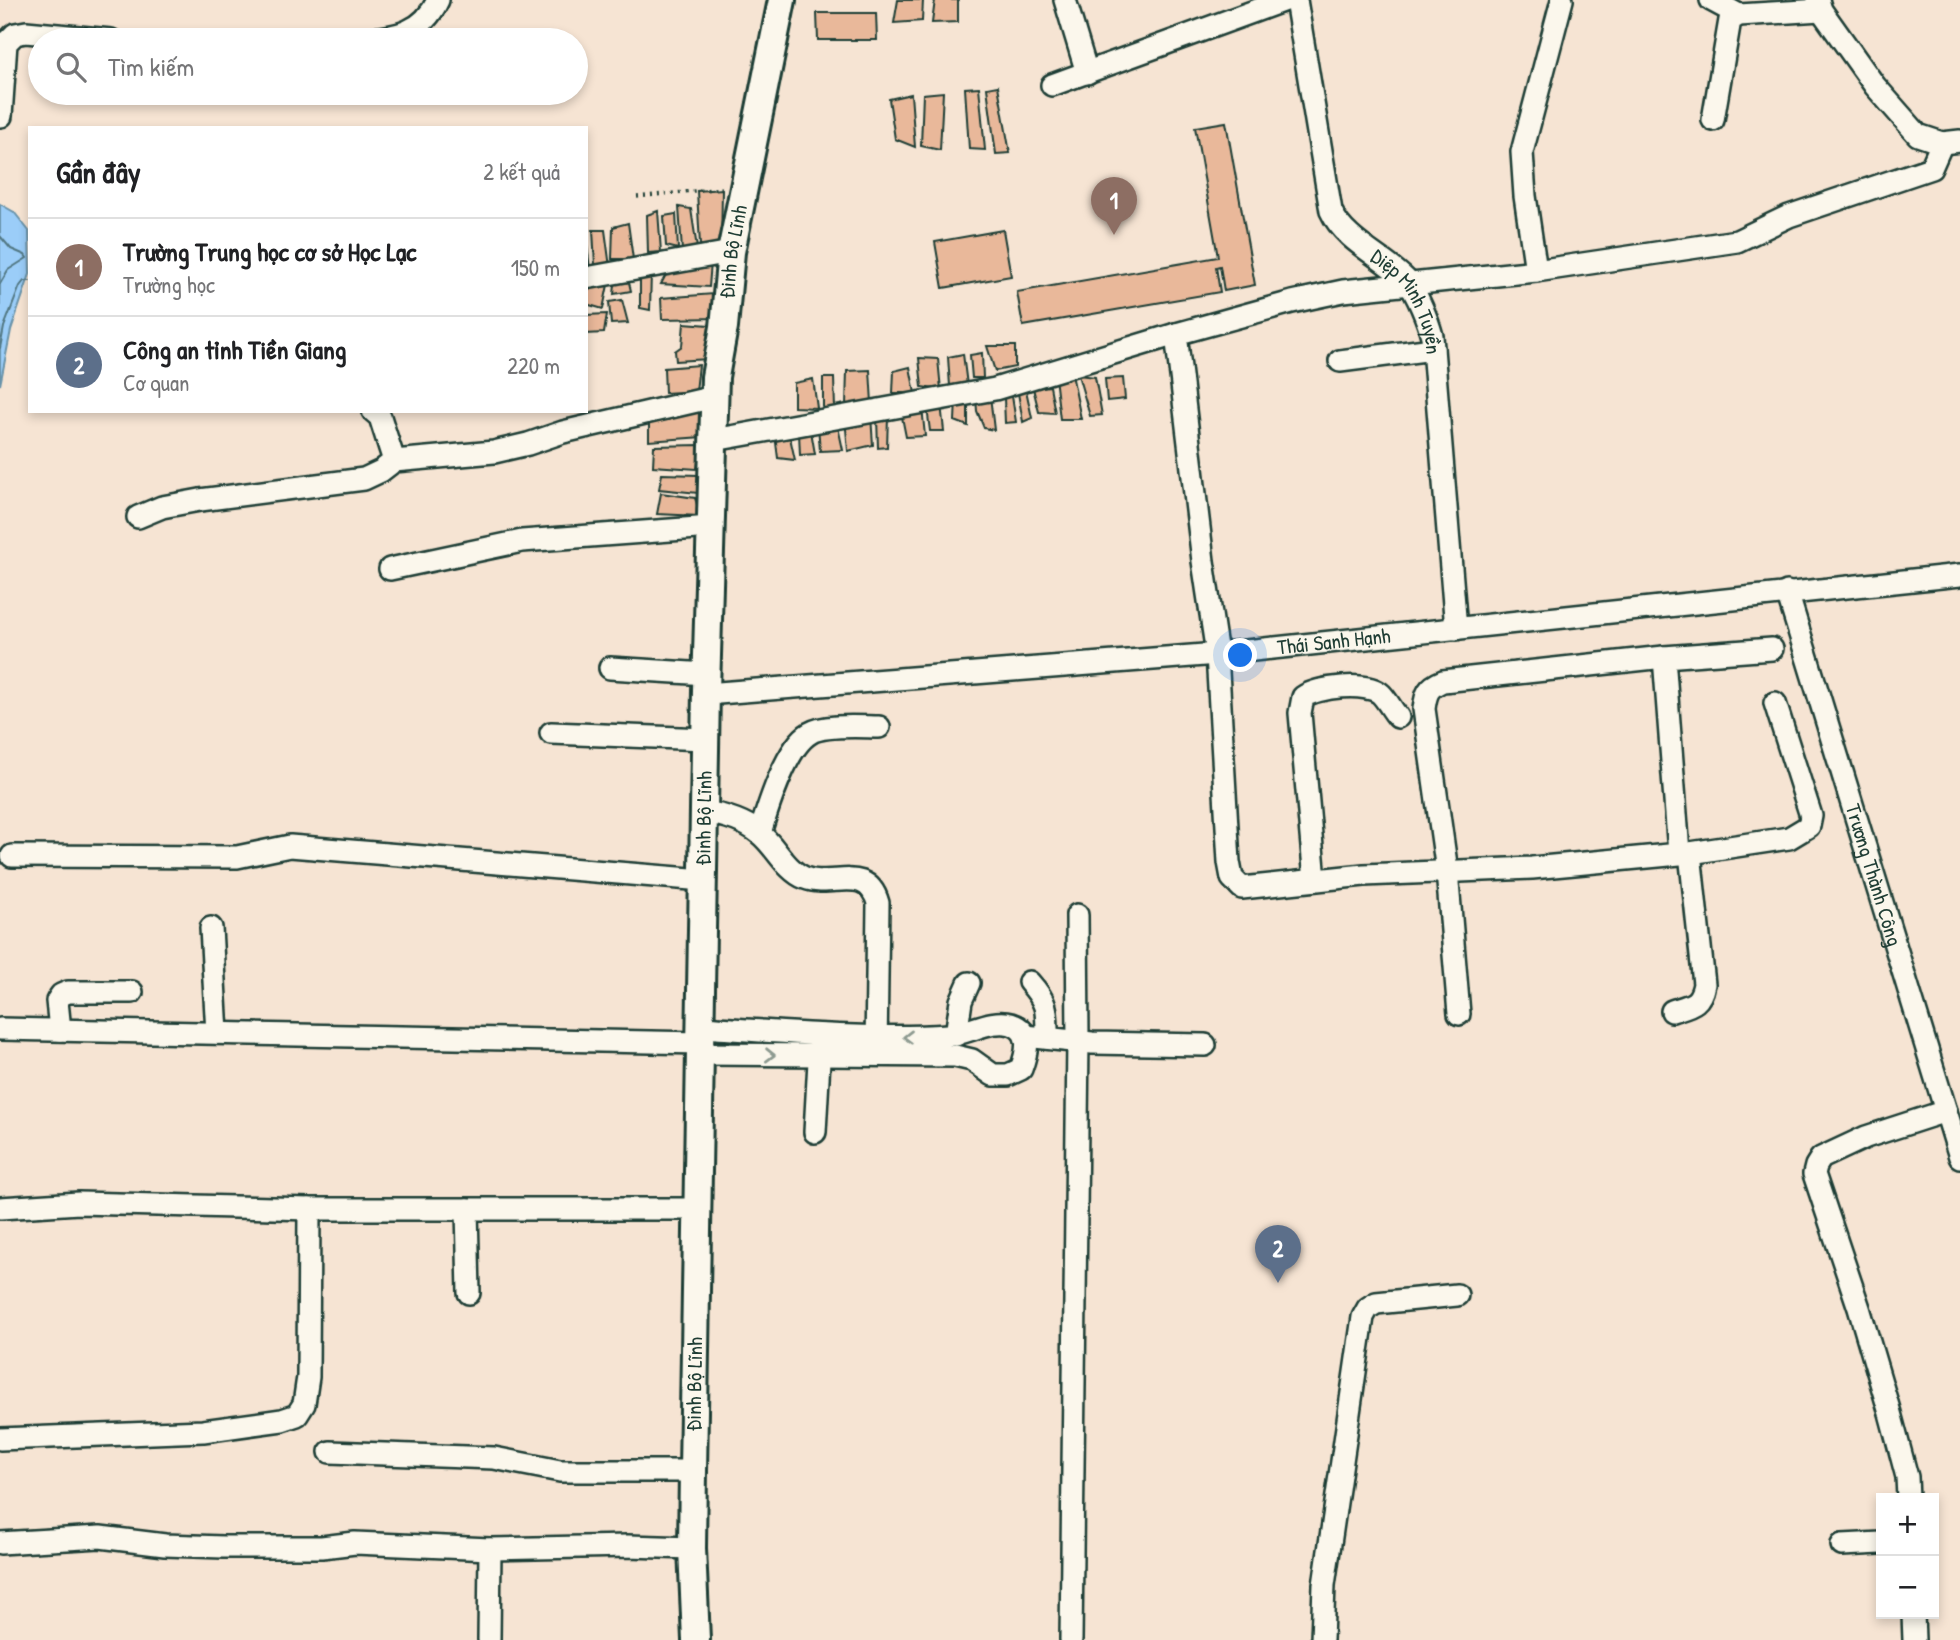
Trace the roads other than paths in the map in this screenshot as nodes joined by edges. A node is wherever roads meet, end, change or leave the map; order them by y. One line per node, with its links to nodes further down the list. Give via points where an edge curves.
1 (438, 0): 10 (street)
2 (782, 0): 17 (main road, Đinh Bộ Lĩnh)
3 (1065, 0): 12 (street)
4 (1285, 0): 12 (street)
5 (1296, 0): 20 (street, Diệp Minh Tuyền, via 1331,211 1342,228)
6 (1562, 0): 18 (street, via 1522,152)
7 (1711, 0): 9 (street)
8 (1820, 5): 9 (street); 16 (street, via 1875,86 1918,135)
9 (1739, 15): 15 (street, via 1730,20)
10 (416, 28)
11 (28, 32): 14 (street, via 15,34 6,43)
12 (1087, 73): 13 (street)
13 (1052, 85)
14 (1, 116)
15 (1713, 120)
16 (1951, 142): 18 (street, via 1931,168 1789,216 1737,241)
17 (731, 252): 19 (street); 24 (main road, Đinh Bộ Lĩnh)
18 (1536, 271): 20 (street)
19 (588, 278)
20 (1408, 283): 21 (street, via 1292,302); 22 (street, Diệp Minh Tuyền, via 1429,323)
21 (1176, 334): 26 (street, via 995,389); 35 (street)
22 (1433, 349): 23 (street); 33 (street, Diệp Minh Tuyền)
23 (1340, 361)
24 (714, 397): 26 (main road, Đinh Bộ Lĩnh); 27 (street, via 494,452)
25 (375, 413): 27 (street)
26 (713, 440): 29 (main road, Đinh Bộ Lĩnh)
27 (394, 461): 28 (street, via 364,479 188,502)
28 (138, 517)
29 (711, 527): 30 (street, via 522,541); 38 (main road, Đinh Bộ Lĩnh)
30 (390, 569)
31 (1960, 575): 32 (street, Thái Sanh Hạnh)
32 (1787, 592): 33 (street, Thái Sanh Hạnh); 71 (street, Trương Thành Công)
33 (1457, 629): 35 (street, Thái Sanh Hạnh)
34 (1772, 649): 36 (street)
35 (1217, 654): 38 (street, Thái Sanh Hạnh); 50 (street, via 1232,878 1242,888)
36 (1664, 657): 46 (street); 48 (street, via 1443,681 1432,686 1424,709)
37 (610, 668): 38 (street, Thái Sanh Hạnh)
38 (707, 684): 43 (main road, Đinh Bộ Lĩnh)
39 (1775, 703): 46 (street, via 1811,816 1809,826 1789,838)
40 (1398, 717): 50 (street, via 1372,689 1342,687 1311,691 1303,697 1300,713)
41 (879, 727): 45 (street, via 824,729 799,742 775,787)
42 (551, 733): 43 (street)
43 (706, 739): 44 (main road, Đinh Bộ Lĩnh)
44 (704, 812): 45 (street, via 726,816); 49 (main road, Đinh Bộ Lĩnh)
45 (760, 833): 69 (street, via 804,878 851,879 875,890)
46 (1685, 853): 48 (street); 56 (street, via 1704,984 1702,996 1693,1004)
47 (12, 856): 49 (street, via 237,857 290,846)
48 (1447, 871): 50 (street); 57 (street)
49 (703, 880): 66 (main road, Đinh Bộ Lĩnh)
50 (1315, 880)
51 (1077, 915): 65 (street)
52 (211, 928): 61 (street)
53 (1029, 982): 64 (street, via 1043,997)
54 (969, 983): 62 (street)
55 (132, 992): 60 (street, via 61,995 57,1001)
56 (1672, 1011)
57 (1459, 1014)
58 (978, 1028): 62 (street); 63 (street, via 1011,1024); 70 (street)
59 (0, 1029): 60 (street)
60 (60, 1030): 61 (street)
61 (217, 1033): 66 (street)
62 (956, 1035): 69 (street, one-way to 69)
63 (1025, 1036): 64 (street); 70 (street, via 1027,1053 1021,1069 1008,1075 993,1076)
64 (1047, 1038): 65 (street)
65 (1078, 1040): 68 (street); 92 (street)
66 (701, 1041): 67 (street); 77 (main road, Đinh Bộ Lĩnh)
67 (820, 1045): 69 (street); 72 (street)
68 (1205, 1045)
69 (876, 1046): 70 (street)
70 (972, 1060)
71 (1951, 1113): 73 (street, Trương Thành Công); 83 (street, via 1866,1137 1821,1158 1814,1174 1890,1413)
72 (815, 1132)
73 (1960, 1157)
74 (0, 1208): 75 (street, via 79,1203)
75 (309, 1209): 76 (street); 80 (street, via 308,1377 304,1404 297,1415 203,1431)
76 (467, 1209): 77 (street); 78 (street)
77 (697, 1209): 82 (main road, Đinh Bộ Lĩnh)
78 (469, 1293)
79 (1457, 1295): 93 (street, via 1376,1303 1363,1317 1324,1585)
80 (0, 1439)
81 (330, 1452): 82 (street, via 494,1458 560,1471)
82 (693, 1471): 87 (main road, Đinh Bộ Lĩnh)
83 (1908, 1493)
84 (0, 1543): 88 (street, via 100,1537 212,1547 355,1543)
85 (1876, 1543): 86 (street)
86 (1842, 1545)
87 (692, 1548): 88 (street); 91 (main road, Đinh Bộ Lĩnh)
88 (490, 1549): 90 (street)
89 (1913, 1619): 94 (street)
90 (489, 1640)
91 (696, 1640)
92 (1071, 1640)
93 (1322, 1640)
94 (1914, 1640)

